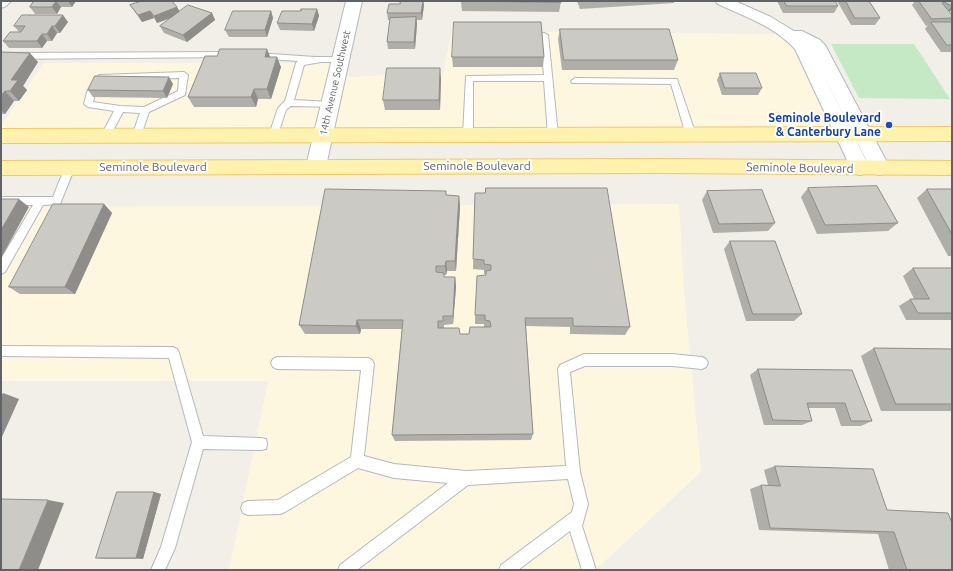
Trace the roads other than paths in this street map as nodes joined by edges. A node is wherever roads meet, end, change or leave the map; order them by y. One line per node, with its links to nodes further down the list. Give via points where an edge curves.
1 (354, 1): 6 (street, 14th Avenue Southwest)
2 (723, 1): 3 (street)
3 (782, 29): 14 (street, via 802,47); 15 (street, via 804,38 819,49)
4 (544, 35): 8 (lane)
5 (1, 56): 7 (lane, via 244,55)
6 (341, 59): 7 (lane); 11 (street, 14th Avenue Southwest)
7 (315, 60): 10 (lane, via 300,63)
8 (548, 78): 19 (lane, via 469,78); 20 (lane)
9 (575, 81): 21 (lane, via 674,81)
10 (289, 103): 11 (lane); 17 (lane, via 282,108)
11 (331, 105): 18 (street, 14th Avenue Southwest)
12 (120, 109): 13 (lane); 13 (lane, via 88,104 91,92 102,76 184,75 182,93); 23 (lane)
13 (145, 110): 24 (lane)
14 (844, 134): 15 (main road); 21 (main road); 28 (street)
15 (862, 134): 16 (main road); 29 (street)
16 (952, 134)
17 (274, 135): 18 (main road); 24 (main road)
18 (323, 135): 19 (main road); 25 (street, 14th Avenue Southwest)
19 (468, 135): 20 (main road)
20 (553, 135): 21 (main road)
21 (691, 135)
22 (1, 136): 23 (main road)
23 (106, 136): 24 (main road)
24 (137, 136)
25 (316, 166): 26 (main road, Seminole Boulevard); 28 (main road, Seminole Boulevard)
26 (70, 167): 27 (main road, Seminole Boulevard); 32 (lane, via 56,201)
27 (1, 168)
28 (860, 168): 29 (main road, Seminole Boulevard)
29 (880, 168): 30 (main road, Seminole Boulevard)
30 (952, 168)
31 (1, 201): 32 (lane)
32 (40, 201): 33 (lane)
33 (1, 269)
34 (1, 351): 37 (lane, via 173,353)
35 (277, 363): 39 (lane, via 368,364)
36 (702, 363): 40 (lane, via 672,360 584,360 564,369)
37 (198, 442): 38 (lane); 44 (lane, via 168,548)
38 (261, 444)
39 (358, 461): 41 (lane, via 394,471); 42 (lane, via 280,507)
40 (573, 472): 41 (lane); 43 (lane, via 581,504)
41 (466, 478): 45 (lane)
42 (248, 508)
43 (578, 516): 46 (lane); 47 (lane, via 575,526)
44 (158, 570)
45 (345, 570)
46 (506, 570)
47 (590, 570)

